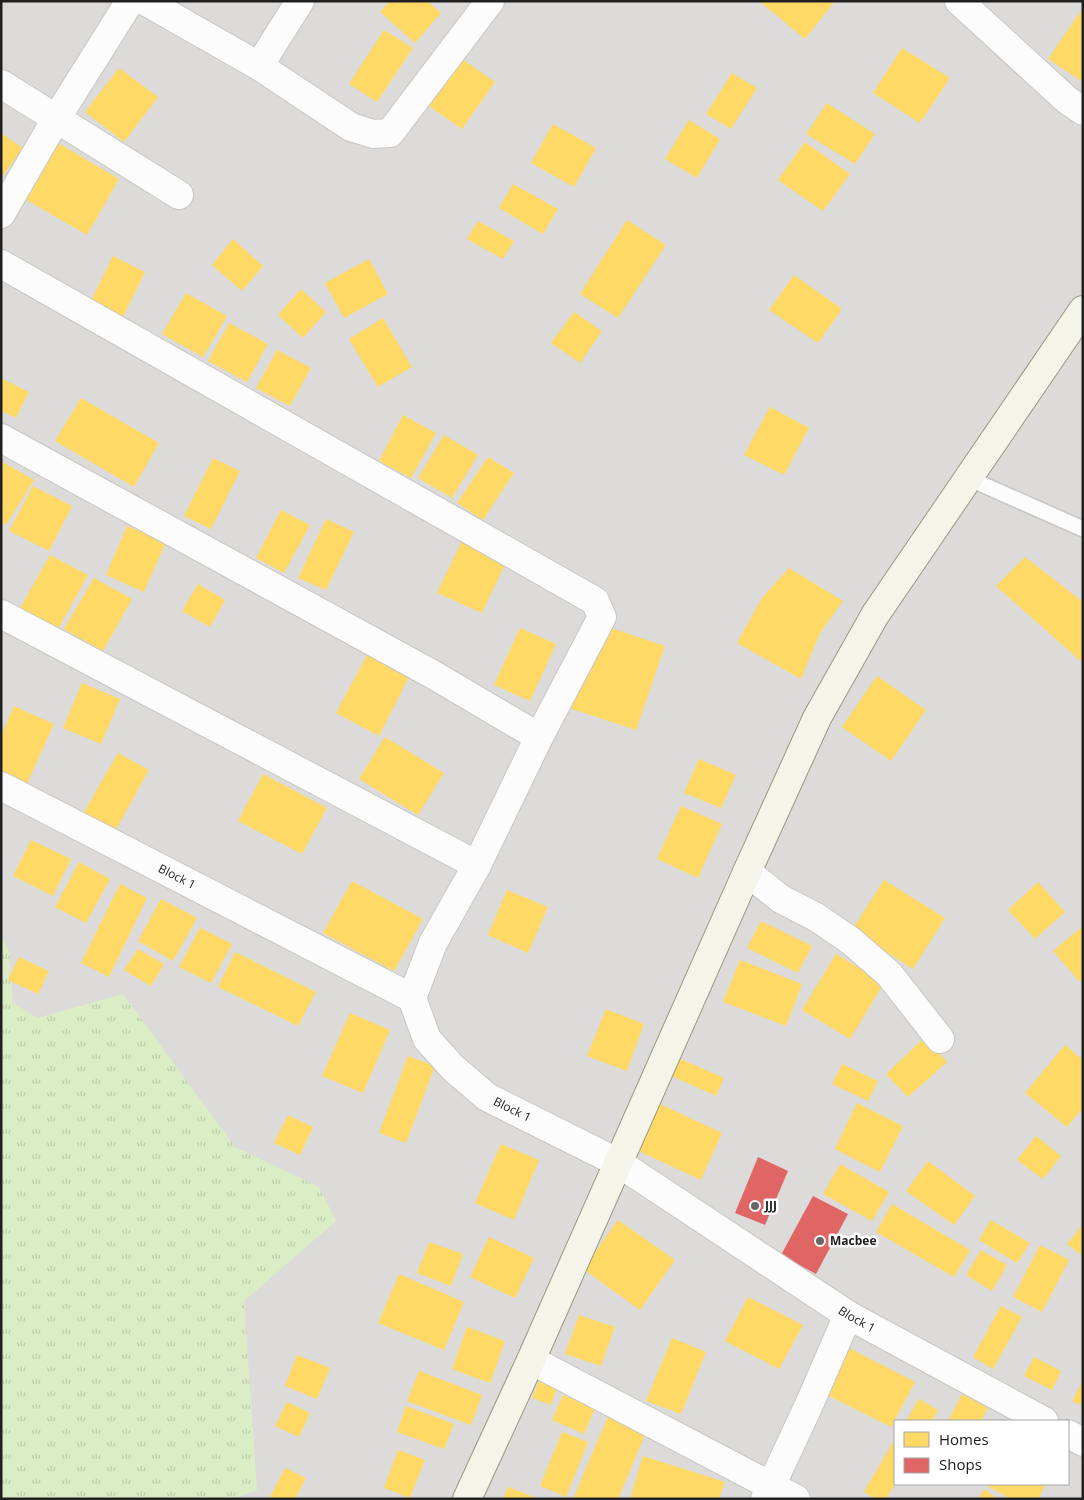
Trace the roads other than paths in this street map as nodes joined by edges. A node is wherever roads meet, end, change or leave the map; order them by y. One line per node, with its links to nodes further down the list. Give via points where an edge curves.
1 (130, 1): 9 (street)
2 (145, 1): 6 (street)
3 (300, 1): 6 (street)
4 (490, 1): 6 (street, via 390,133 372,134 351,127)
5 (958, 1): 8 (street)
6 (259, 66)
7 (1, 84): 9 (street)
8 (1083, 112)
9 (56, 119): 10 (street); 11 (street)
10 (179, 195)
11 (1, 214)
12 (1, 264): 18 (street, via 595,601 602,617)
13 (1083, 310): 15 (street)
14 (1, 438): 18 (street, via 432,674)
15 (968, 478): 16 (lane); 21 (street, via 875,615 817,718)
16 (1083, 529)
17 (1, 614): 20 (street)
18 (539, 737): 20 (street)
19 (1, 786): 22 (street, Block 1)
20 (477, 865): 22 (street, via 433,943)
21 (747, 872): 23 (street, via 781,899 851,940 889,974); 24 (street)
22 (412, 998): 24 (street, Block 1, via 427,1039 453,1068 487,1097)
23 (940, 1039)
24 (617, 1162): 25 (street, Block 1); 26 (street)
25 (848, 1315): 27 (street, Block 1); 30 (street)
26 (531, 1360): 30 (street); 31 (street)
27 (1042, 1420)
28 (1069, 1435): 29 (street)
29 (1083, 1442)
30 (768, 1492): 32 (street)
31 (467, 1499)
32 (796, 1499)

